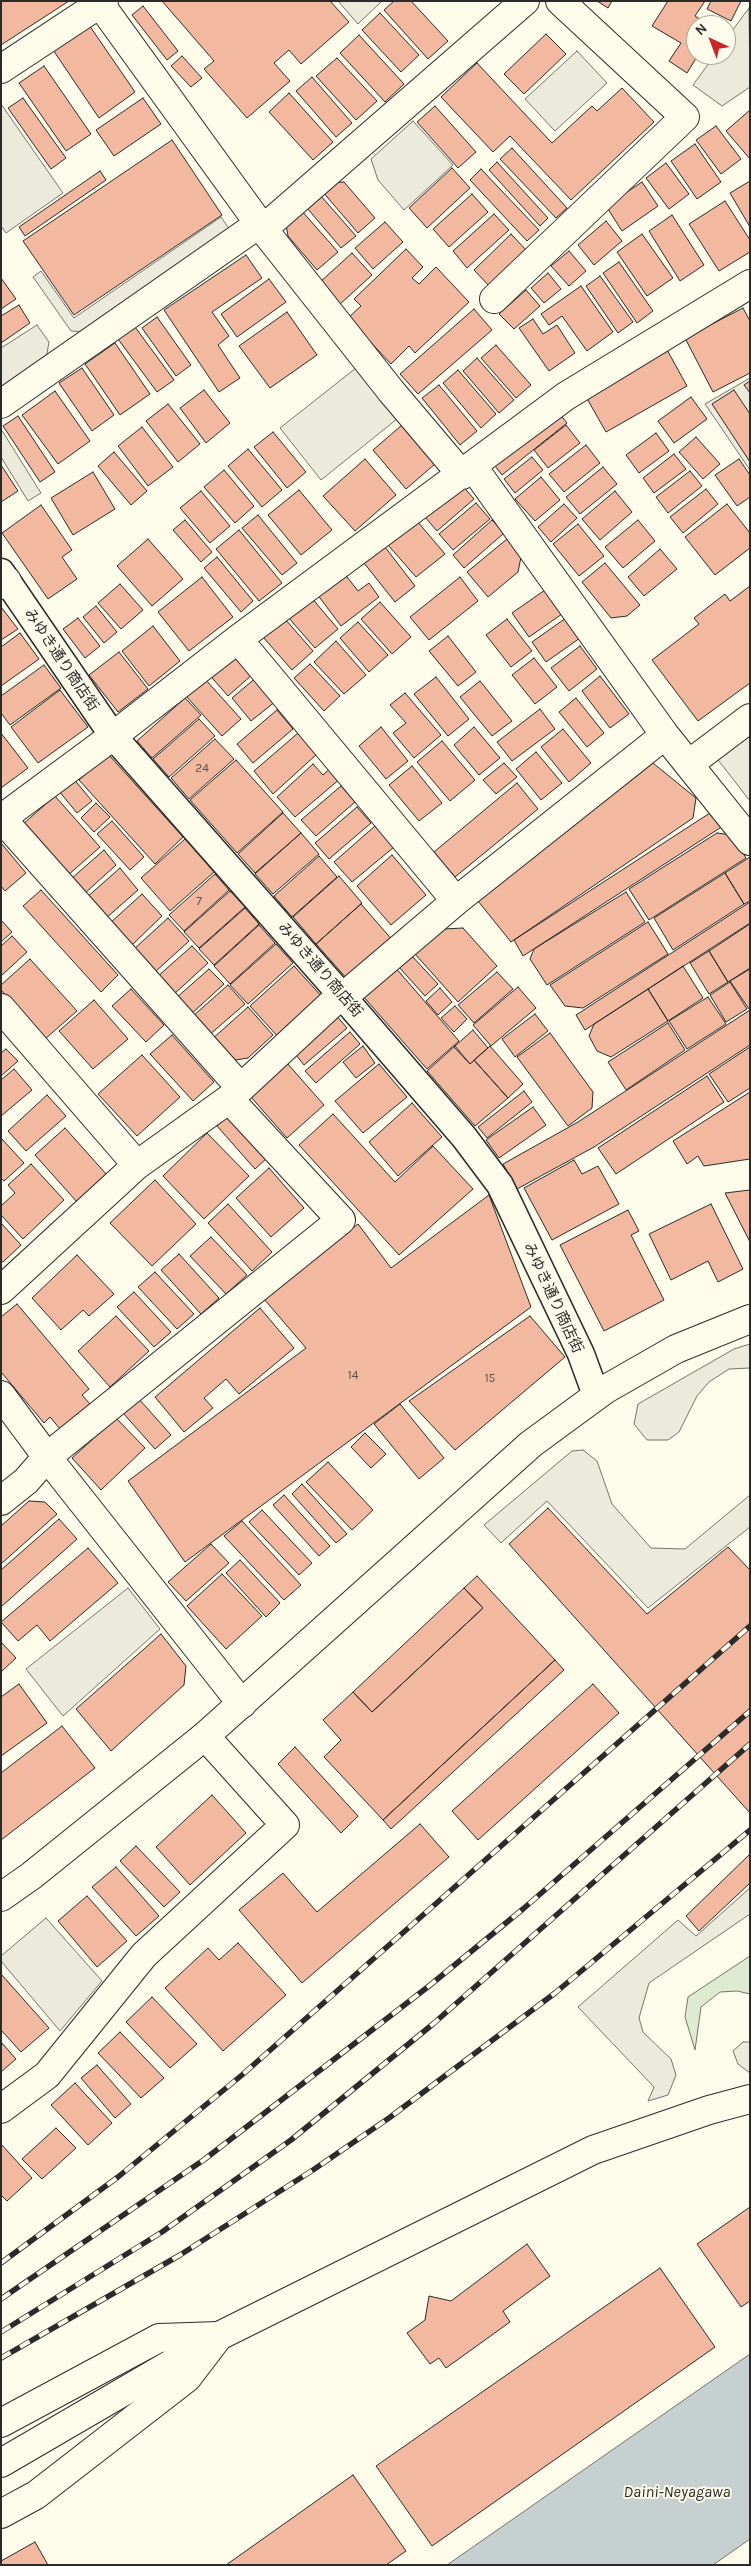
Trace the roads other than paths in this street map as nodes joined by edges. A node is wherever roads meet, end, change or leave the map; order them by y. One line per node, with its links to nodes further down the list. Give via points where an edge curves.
1 (525, 1): 5 (street)
2 (560, 1): 7 (street, via 686,117)
3 (101, 2): 4 (street); 5 (street)
4 (1, 69)
5 (261, 227): 8 (street); 9 (street, via 391,391)
6 (750, 284): 9 (street, via 566,396)
7 (494, 299)
8 (1, 404)
9 (468, 471): 11 (street); 13 (street)
10 (3, 579): 14 (street, みゆき通り商店街)
11 (238, 639): 14 (street); 18 (street)
12 (750, 718): 15 (street)
13 (665, 735): 15 (street); 18 (street)
14 (113, 736): 16 (street); 19 (street, みゆき通り商店街)
15 (689, 764): 17 (street)
16 (2, 819): 21 (street)
17 (750, 841)
18 (456, 901): 19 (street)
19 (342, 996): 21 (street); 26 (street, みゆき通り商店街, via 464,1137 500,1185)
20 (1, 1008): 22 (street)
21 (234, 1093): 22 (street); 27 (street, via 341,1220)
22 (137, 1165): 23 (street)
23 (1, 1290)
24 (750, 1319): 26 (street, via 676,1349)
25 (1, 1395): 27 (street)
26 (596, 1395): 29 (street, via 531,1444)
27 (47, 1457): 28 (street, via 26,1481); 29 (street)
28 (1, 1501)
29 (242, 1704): 30 (street)
30 (205, 1736): 31 (street, via 31,1876); 33 (street, via 285,1825 144,1955 47,2075)
31 (1, 1896)
32 (750, 2100): 34 (street, via 709,2110 592,2150)
33 (1, 2109)
34 (219, 2336): 35 (street, via 159,2338); 36 (street); 37 (street, via 188,2378 36,2495)
35 (1, 2423)
36 (2, 2463)
37 (1, 2514)

